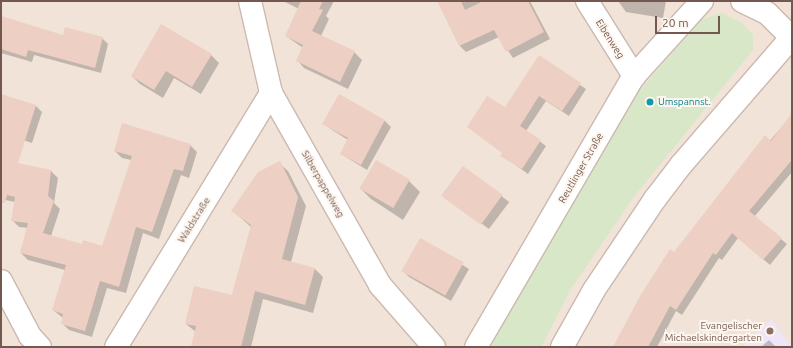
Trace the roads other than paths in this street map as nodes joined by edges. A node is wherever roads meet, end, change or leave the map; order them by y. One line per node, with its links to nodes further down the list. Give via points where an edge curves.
1 (250, 1): 7 (street, Silberpappelweg)
2 (586, 1): 6 (street, Eibenweg)
3 (702, 1): 6 (street, Reutlinger Straße)
4 (742, 1): 5 (street, via 767,13)
5 (792, 37): 13 (street, via 681,165 655,199 594,290)
6 (634, 76): 12 (street, Reutlinger Straße)
7 (271, 93): 10 (street, Waldstraße); 11 (street, Silberpappelweg, via 380,284)
8 (1, 281): 9 (street, via 30,336)
9 (40, 347)
10 (116, 347)
11 (434, 347)
12 (476, 347)
13 (562, 347)

